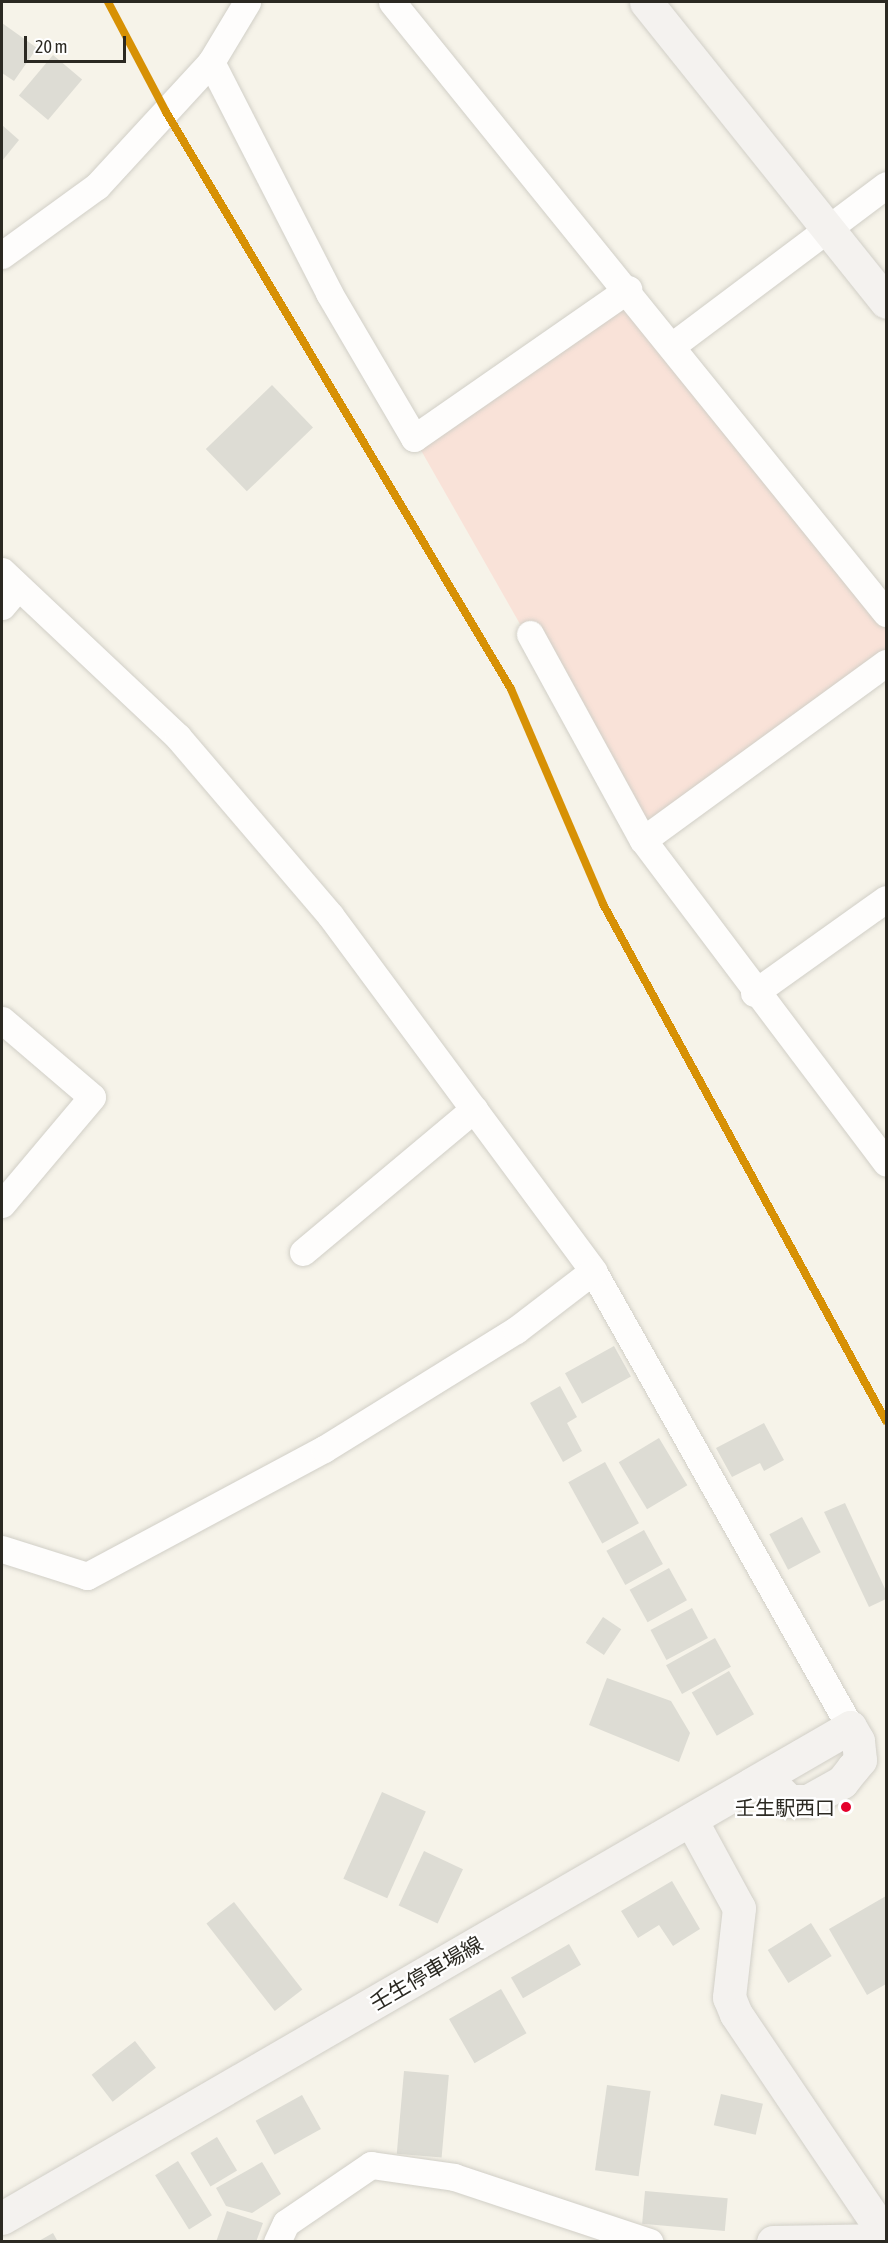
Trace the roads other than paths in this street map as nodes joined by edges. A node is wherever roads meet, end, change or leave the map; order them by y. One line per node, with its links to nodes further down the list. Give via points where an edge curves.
1 (247, 2): 4 (street)
2 (392, 2): 8 (street)
3 (646, 2): 6 (main road)
4 (211, 62): 7 (street, via 97,186); 8 (street, via 329,293 414,438)
5 (886, 185): 6 (street)
6 (826, 228): 9 (main road); 10 (street)
7 (2, 255)
8 (627, 289): 10 (street)
9 (886, 302)
10 (673, 345): 12 (street)
11 (7, 588): 19 (street, via 178,737 330,915)
12 (886, 613)
13 (530, 634): 15 (street)
14 (886, 663): 15 (street)
15 (643, 840): 17 (street)
16 (886, 899): 17 (street)
17 (754, 993): 20 (street)
18 (2, 1020): 21 (street, via 92,1097)
19 (474, 1109): 22 (street); 23 (street)
20 (886, 1163)
21 (2, 1204)
22 (303, 1252)
23 (593, 1271): 24 (street, via 516,1330 324,1449 87,1576); 25 (street)
24 (2, 1549)
25 (850, 1727): 26 (main road, 壬生停車場線); 26 (main road, via 858,1741 860,1760 842,1782 799,1802 780,1796)
26 (765, 1777): 27 (main road, 壬生停車場線)
27 (691, 1820): 28 (main road, 壬生停車場線); 29 (main road, via 739,1908 729,1997 736,2014)
28 (2, 2218)
29 (886, 2238): 32 (main road)
30 (277, 2241): 31 (street, via 286,2223 371,2165 454,2177)
31 (649, 2241)
32 (773, 2241)

